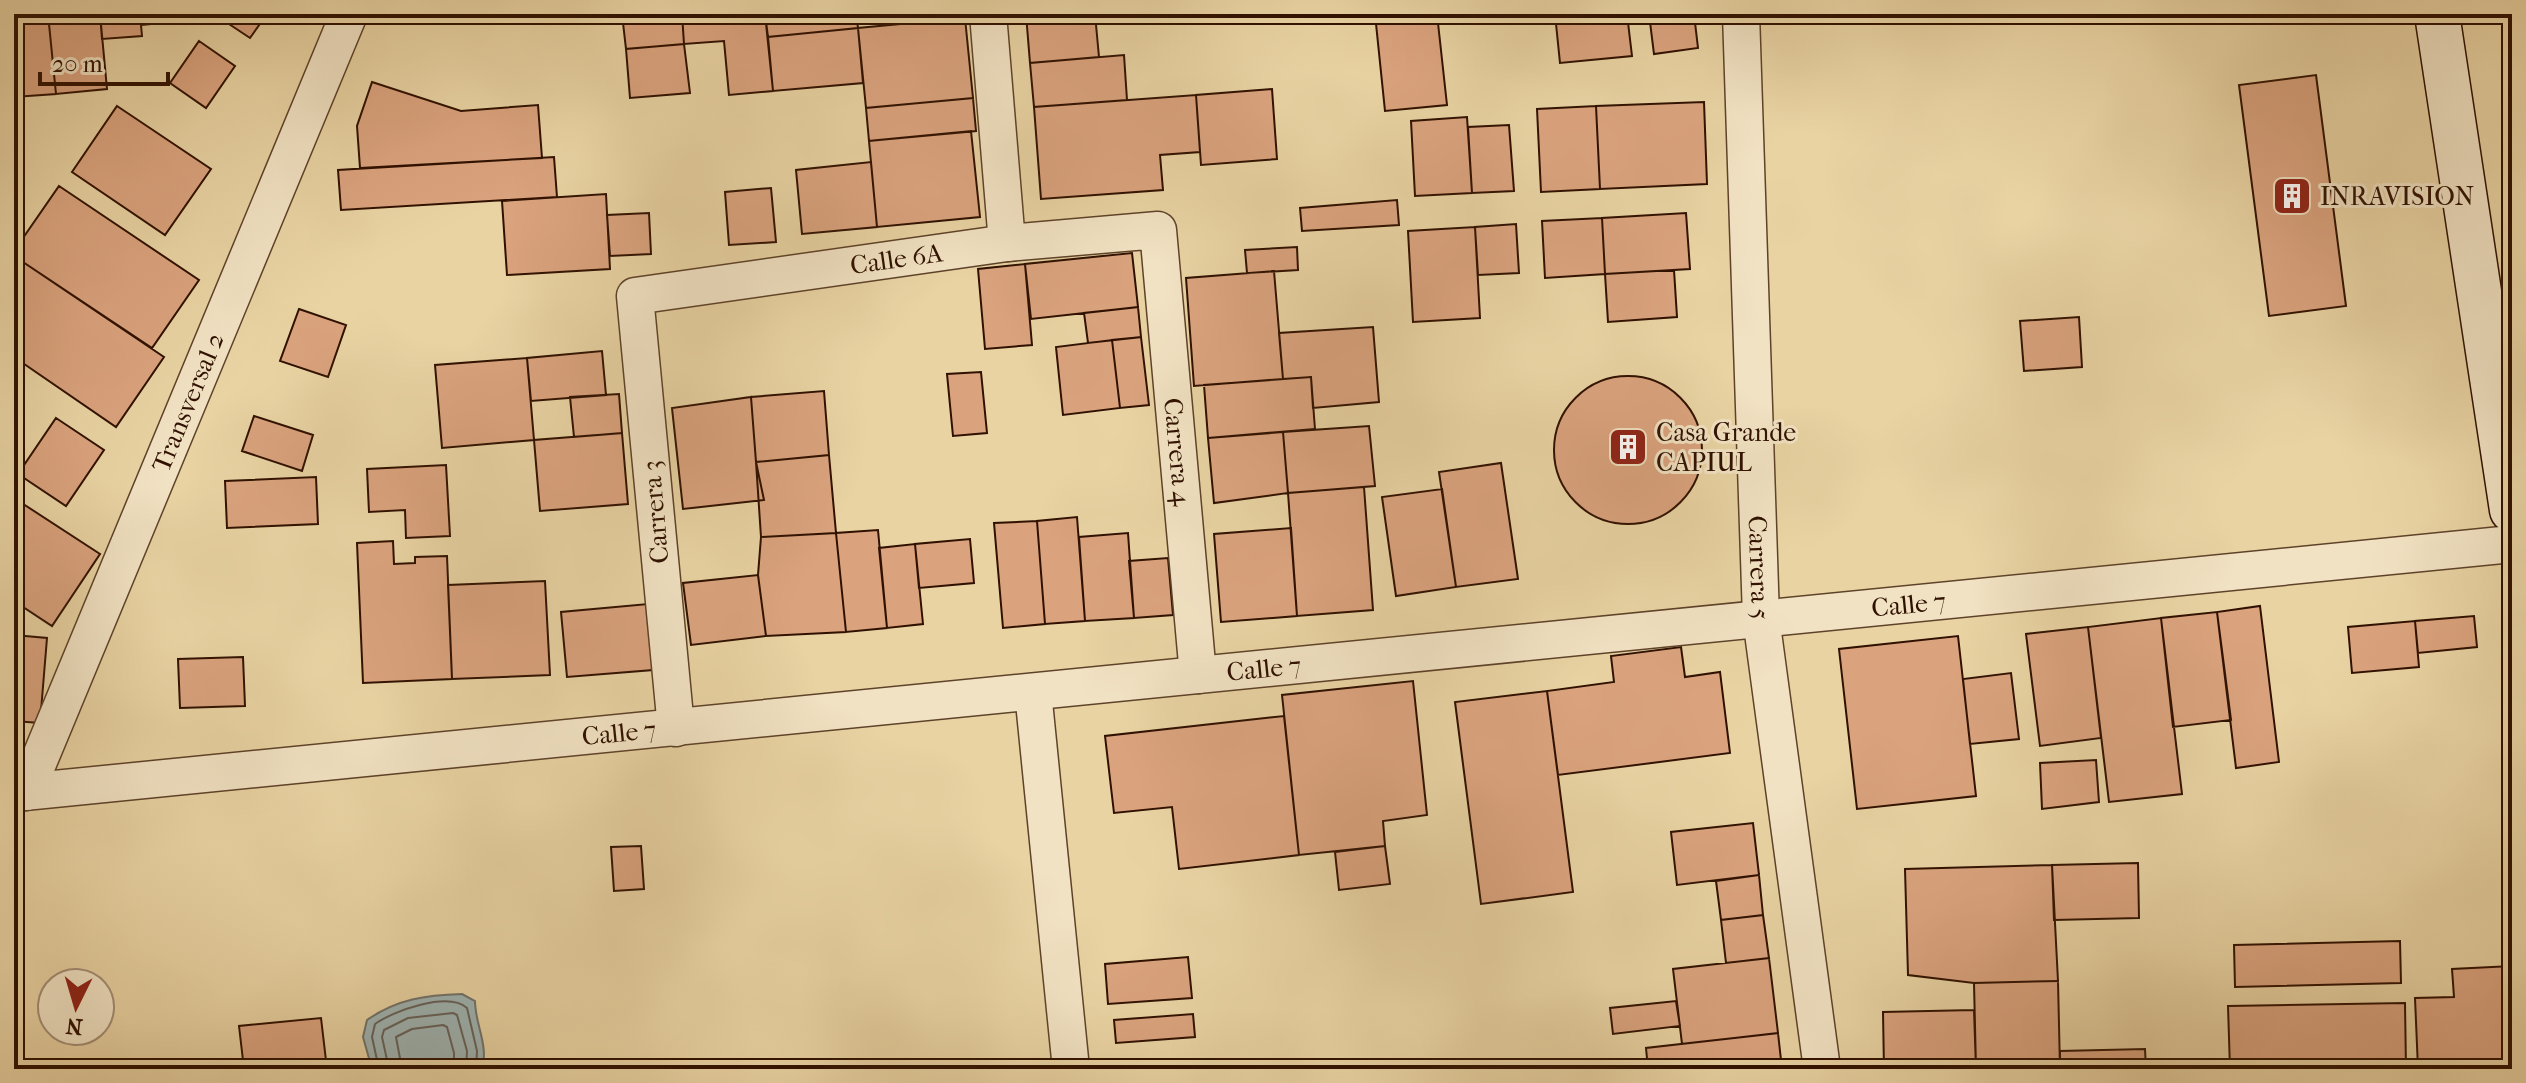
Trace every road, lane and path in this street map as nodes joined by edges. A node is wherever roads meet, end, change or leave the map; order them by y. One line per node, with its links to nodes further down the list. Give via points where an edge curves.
1 (349, 14): 14 (street, Transversal 2)
2 (988, 14): 6 (street)
3 (1741, 14): 10 (street, Carrera 5)
4 (2437, 14): 8 (main road)
5 (1158, 230): 6 (street, Calle 6A); 11 (street, Carrera 4)
6 (1007, 243): 7 (street, Calle 6A)
7 (635, 296): 13 (street, Carrera 3)
8 (2512, 510)
9 (2512, 544): 10 (street, Calle 7)
10 (1761, 618): 11 (street, Calle 7); 16 (street, Carrera 5)
11 (1198, 675): 12 (street, Calle 7)
12 (1033, 692): 13 (street, Calle 7); 15 (street)
13 (676, 728): 14 (street, Calle 7)
14 (20, 793)
15 (1071, 1069)
16 (1822, 1069)

